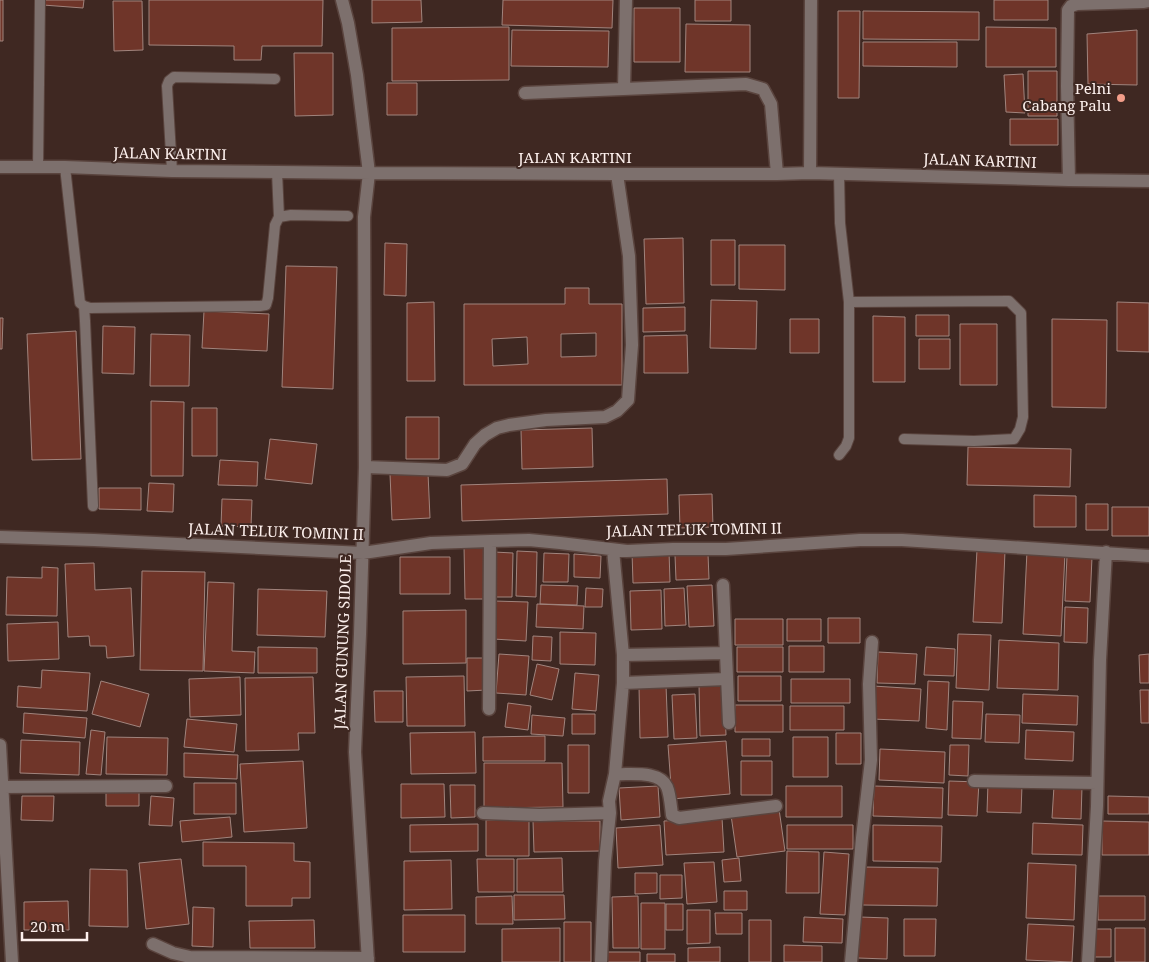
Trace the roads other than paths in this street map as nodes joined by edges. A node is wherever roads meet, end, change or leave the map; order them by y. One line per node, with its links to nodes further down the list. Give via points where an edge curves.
1 (40, 0): 11 (lane)
2 (342, 0): 14 (street, JALAN GUNUNG SIDOLE, via 357,75)
3 (626, 0): 7 (street)
4 (811, 0): 15 (street)
5 (1149, 1): 19 (street, via 1077,4 1068,10)
6 (274, 79): 12 (lane, via 174,78 169,81)
7 (624, 89): 8 (street); 18 (street, via 746,84 763,89 771,104)
8 (525, 93)
9 (0, 167): 11 (street, JALAN KARTINI)
10 (65, 167): 11 (street, JALAN KARTINI); 12 (street, JALAN KARTINI); 24 (lane, via 80,303)
11 (38, 168)
12 (172, 171): 13 (street, JALAN KARTINI)
13 (277, 172): 14 (street, JALAN KARTINI); 22 (lane)
14 (369, 173): 17 (street, JALAN KARTINI); 27 (street, JALAN GUNUNG SIDOLE, via 364,217)
15 (810, 173): 16 (street, JALAN KARTINI); 18 (street, JALAN KARTINI)
16 (839, 173): 19 (street, JALAN KARTINI); 23 (lane, via 840,223)
17 (618, 174): 18 (street, JALAN KARTINI); 27 (street, via 629,256 632,346 628,400 605,417 546,420 497,428 475,444 462,464 447,470)
18 (777, 174)
19 (1069, 180): 20 (street, JALAN KARTINI)
20 (1149, 181)
21 (348, 216): 22 (lane)
22 (279, 217): 24 (lane, via 275,225 266,305)
23 (849, 302): 25 (lane, via 1009,301 1021,313 1023,417 1014,439); 26 (lane, via 849,438)
24 (84, 306): 28 (lane)
25 (904, 439)
26 (839, 455)
27 (365, 467): 33 (street, JALAN GUNUNG SIDOLE)
28 (92, 506)
29 (0, 537): 33 (street, JALAN TELUK TOMINI II)
30 (490, 541): 31 (street, JALAN TELUK TOMINI II, via 560,542); 33 (street, JALAN TELUK TOMINI II, via 431,543); 41 (street)
31 (613, 550): 32 (street, JALAN TELUK TOMINI II, via 726,549 902,540); 38 (street)
32 (1106, 552): 34 (street, JALAN TELUK TOMINI II); 46 (street)
33 (363, 553): 54 (street, JALAN GUNUNG SIDOLE, via 355,752)
34 (1149, 556)
35 (723, 585): 37 (street)
36 (872, 642): 56 (street, via 869,684 871,760)
37 (726, 653): 38 (street); 39 (street)
38 (623, 655): 40 (street)
39 (727, 678): 40 (street); 42 (street)
40 (623, 683): 44 (street)
41 (489, 709)
42 (729, 723)
43 (0, 745): 48 (street)
44 (615, 774): 49 (street, via 651,775 659,779 667,786 672,814 679,818); 51 (street)
45 (974, 780): 46 (street)
46 (1097, 783): 57 (street)
47 (166, 786): 48 (street)
48 (1, 787): 53 (street)
49 (776, 806)
50 (483, 813): 51 (street)
51 (610, 813): 55 (street)
52 (153, 944): 54 (street, via 190,957)
53 (8, 960)
54 (368, 960)
55 (601, 962)
56 (851, 962)
57 (1088, 962)

